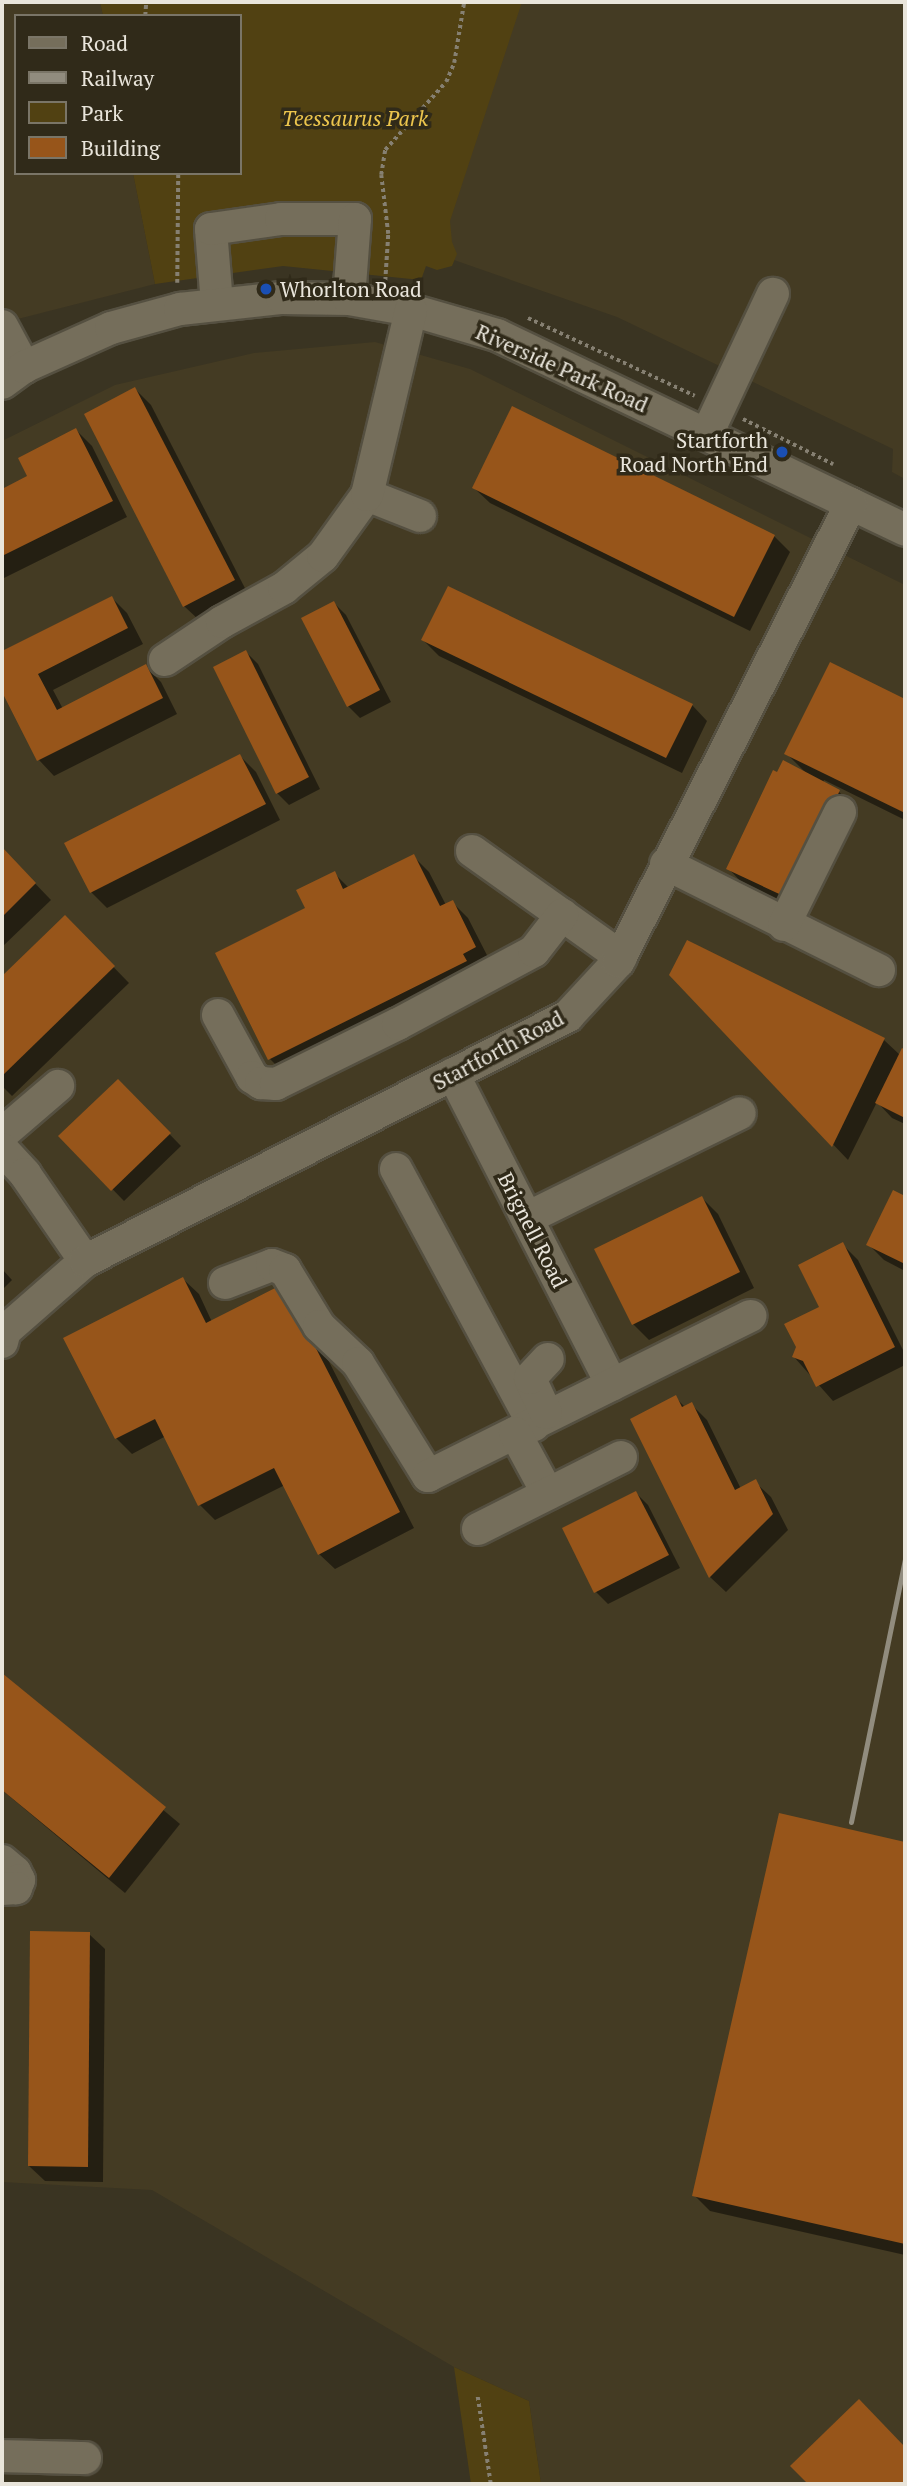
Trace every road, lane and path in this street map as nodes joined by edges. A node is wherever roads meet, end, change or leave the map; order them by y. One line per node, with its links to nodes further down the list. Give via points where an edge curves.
1 (464, 2): 3 (path, via 454,63 446,82 385,150 381,176 388,234)
2 (178, 175): 7 (path, via 175,251)
3 (385, 283)
4 (773, 295): 11 (street)
5 (349, 299): 6 (street, Riverside Park Road, via 282,298); 6 (street, via 355,219 281,219 211,229); 8 (street, Riverside Park Road)
6 (217, 304): 7 (street, Riverside Park Road)
7 (180, 309): 10 (street, Riverside Park Road, via 111,328)
8 (411, 310): 11 (street, Riverside Park Road, via 497,335); 12 (street)
9 (2, 326): 10 (street)
10 (13, 375)
11 (707, 434): 13 (street, Riverside Park Road)
12 (367, 495): 14 (street); 16 (street, via 323,556 284,588)
13 (851, 504): 15 (street, Riverside Park Road); 19 (street, Startforth Road)
14 (420, 516)
15 (905, 530)
16 (164, 660)
17 (840, 812): 21 (street)
18 (472, 851): 20 (street)
19 (666, 864): 21 (street); 22 (street, Startforth Road)
20 (562, 915): 22 (street); 24 (street, via 534,951 276,1084 252,1077)
21 (784, 925): 23 (street)
22 (621, 957): 25 (street, Startforth Road, via 568,1016)
23 (878, 970)
24 (218, 1015)
25 (453, 1074): 31 (street, Brignell Road); 32 (street, Startforth Road)
26 (58, 1086): 28 (street)
27 (740, 1113): 31 (street)
28 (2, 1134)
29 (2, 1149): 32 (street)
30 (396, 1169): 38 (street)
31 (527, 1218): 37 (street, Brignell Road)
32 (86, 1261): 35 (street, Startforth Road, via 5,1331)
33 (225, 1283): 38 (street, via 272,1265 285,1270 320,1326 358,1363 428,1476)
34 (750, 1316): 37 (street)
35 (2, 1342)
36 (548, 1359): 38 (street, via 530,1378)
37 (612, 1385): 38 (street)
38 (530, 1426): 40 (street)
39 (621, 1457): 40 (street)
40 (548, 1494): 41 (street)
41 (478, 1529)
42 (2, 1861): 43 (street, via 19,1880 16,1888)
43 (2, 1889)
44 (478, 2397): 47 (path)
45 (2, 2456): 46 (street)
46 (85, 2458)
47 (491, 2484)

